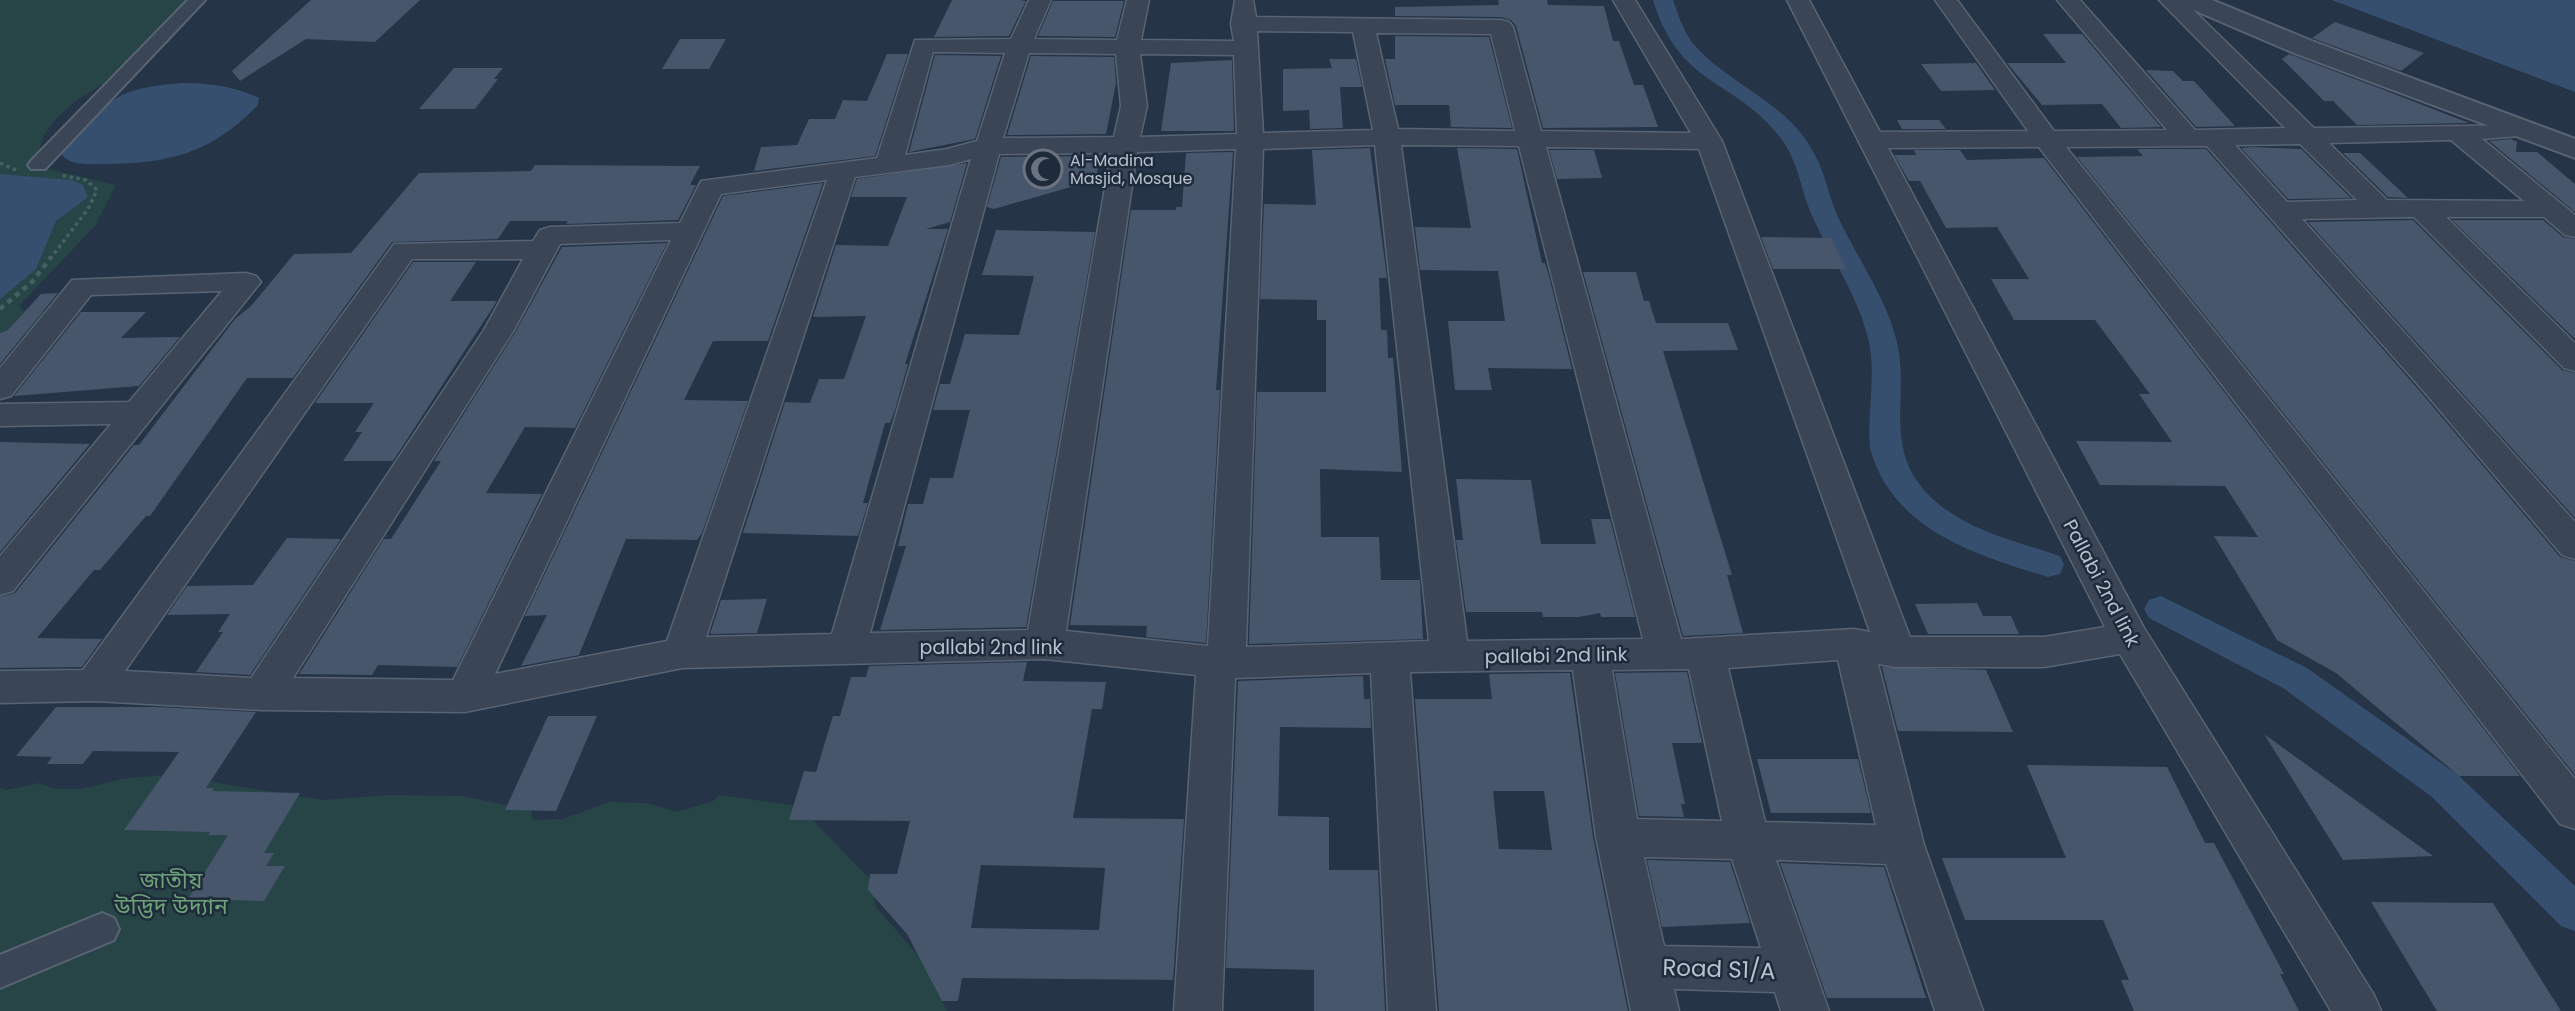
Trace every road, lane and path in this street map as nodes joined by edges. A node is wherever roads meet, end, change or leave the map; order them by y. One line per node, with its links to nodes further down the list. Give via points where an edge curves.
1 (197, 0): 32 (street)
2 (1040, 0): 14 (street)
3 (1138, 0): 15 (street)
4 (1494, 0): 13 (street)
5 (1624, 0): 25 (street)
6 (1798, 0): 23 (street, Pallabi 2nd link)
7 (1946, 0): 24 (street)
8 (2068, 0): 20 (street)
9 (2170, 0): 18 (street)
10 (2191, 0): 16 (street)
11 (1245, 24): 12 (street); 15 (street); 21 (street)
12 (1363, 25): 13 (street); 19 (street)
13 (1502, 27): 22 (street)
14 (1019, 46): 15 (street); 27 (street); 30 (street, via 923,46)
15 (1127, 48): 26 (street, via 1134,106)
16 (2524, 130): 17 (street); 28 (street)
17 (2459, 133): 18 (street); 35 (street)
18 (2307, 136): 20 (street); 33 (street)
19 (1388, 137): 21 (street); 22 (street); 56 (street)
20 (2200, 137): 24 (street); 36 (street)
21 (1250, 139): 26 (street); 57 (street)
22 (1529, 139): 25 (street); 53 (street)
23 (1873, 140): 24 (street); 47 (street, Pallabi 2nd link)
24 (2047, 140): 62 (street)
25 (1709, 141): 51 (street)
26 (1125, 145): 27 (street); 48 (street)
27 (988, 146): 30 (street, via 949,158); 50 (street)
28 (2575, 149)
29 (0, 163): 32 (path)
30 (889, 164): 31 (street)
31 (845, 169): 38 (street, via 711,187); 52 (street)
32 (38, 171): 40 (path, via 80,178 97,190 88,209 33,281)
33 (2380, 208): 34 (street); 36 (street)
34 (2421, 208): 35 (street); 41 (street)
35 (2550, 209): 37 (street)
36 (2278, 211): 45 (street)
37 (2575, 229)
38 (688, 231): 39 (street, via 550,236); 61 (street)
39 (543, 250): 58 (street, via 404,250); 60 (street, via 499,330)
40 (0, 309)
41 (2575, 361)
42 (0, 389): 43 (street, via 82,286 246,282)
43 (139, 413): 44 (street); 46 (street)
44 (0, 415)
45 (2575, 546)
46 (2, 578)
47 (2130, 638): 51 (street, pallabi 2nd link, via 2044,652); 74 (street, Pallabi 2nd link)
48 (1045, 644): 50 (street, pallabi 2nd link); 57 (street, pallabi 2nd link)
49 (1854, 644): 51 (street, pallabi 2nd link); 53 (street, pallabi 2nd link); 65 (street)
50 (847, 649): 52 (street, pallabi 2nd link)
51 (1896, 652)
52 (682, 653): 61 (street, pallabi 2nd link)
53 (1686, 653): 54 (street, pallabi 2nd link); 64 (street)
54 (1590, 656): 56 (street, pallabi 2nd link); 63 (street)
55 (1390, 657): 56 (street, pallabi 2nd link); 57 (street, pallabi 2nd link); 71 (street)
56 (1450, 657)
57 (1221, 663): 70 (street)
58 (94, 685): 59 (street, pallabi 2nd link); 60 (street, pallabi 2nd link)
59 (0, 687)
60 (262, 694): 61 (street, pallabi 2nd link)
61 (465, 695)
62 (2575, 811)
63 (1618, 837): 64 (street); 67 (street)
64 (1748, 841): 65 (street); 69 (street)
65 (1902, 845): 73 (street)
66 (102, 929): 68 (street)
67 (1647, 967): 69 (street, Road S1/A); 72 (street)
68 (0, 972)
69 (1798, 991)
70 (1198, 1011)
71 (1412, 1011)
72 (1655, 1011)
73 (1959, 1011)
74 (2357, 1011)

